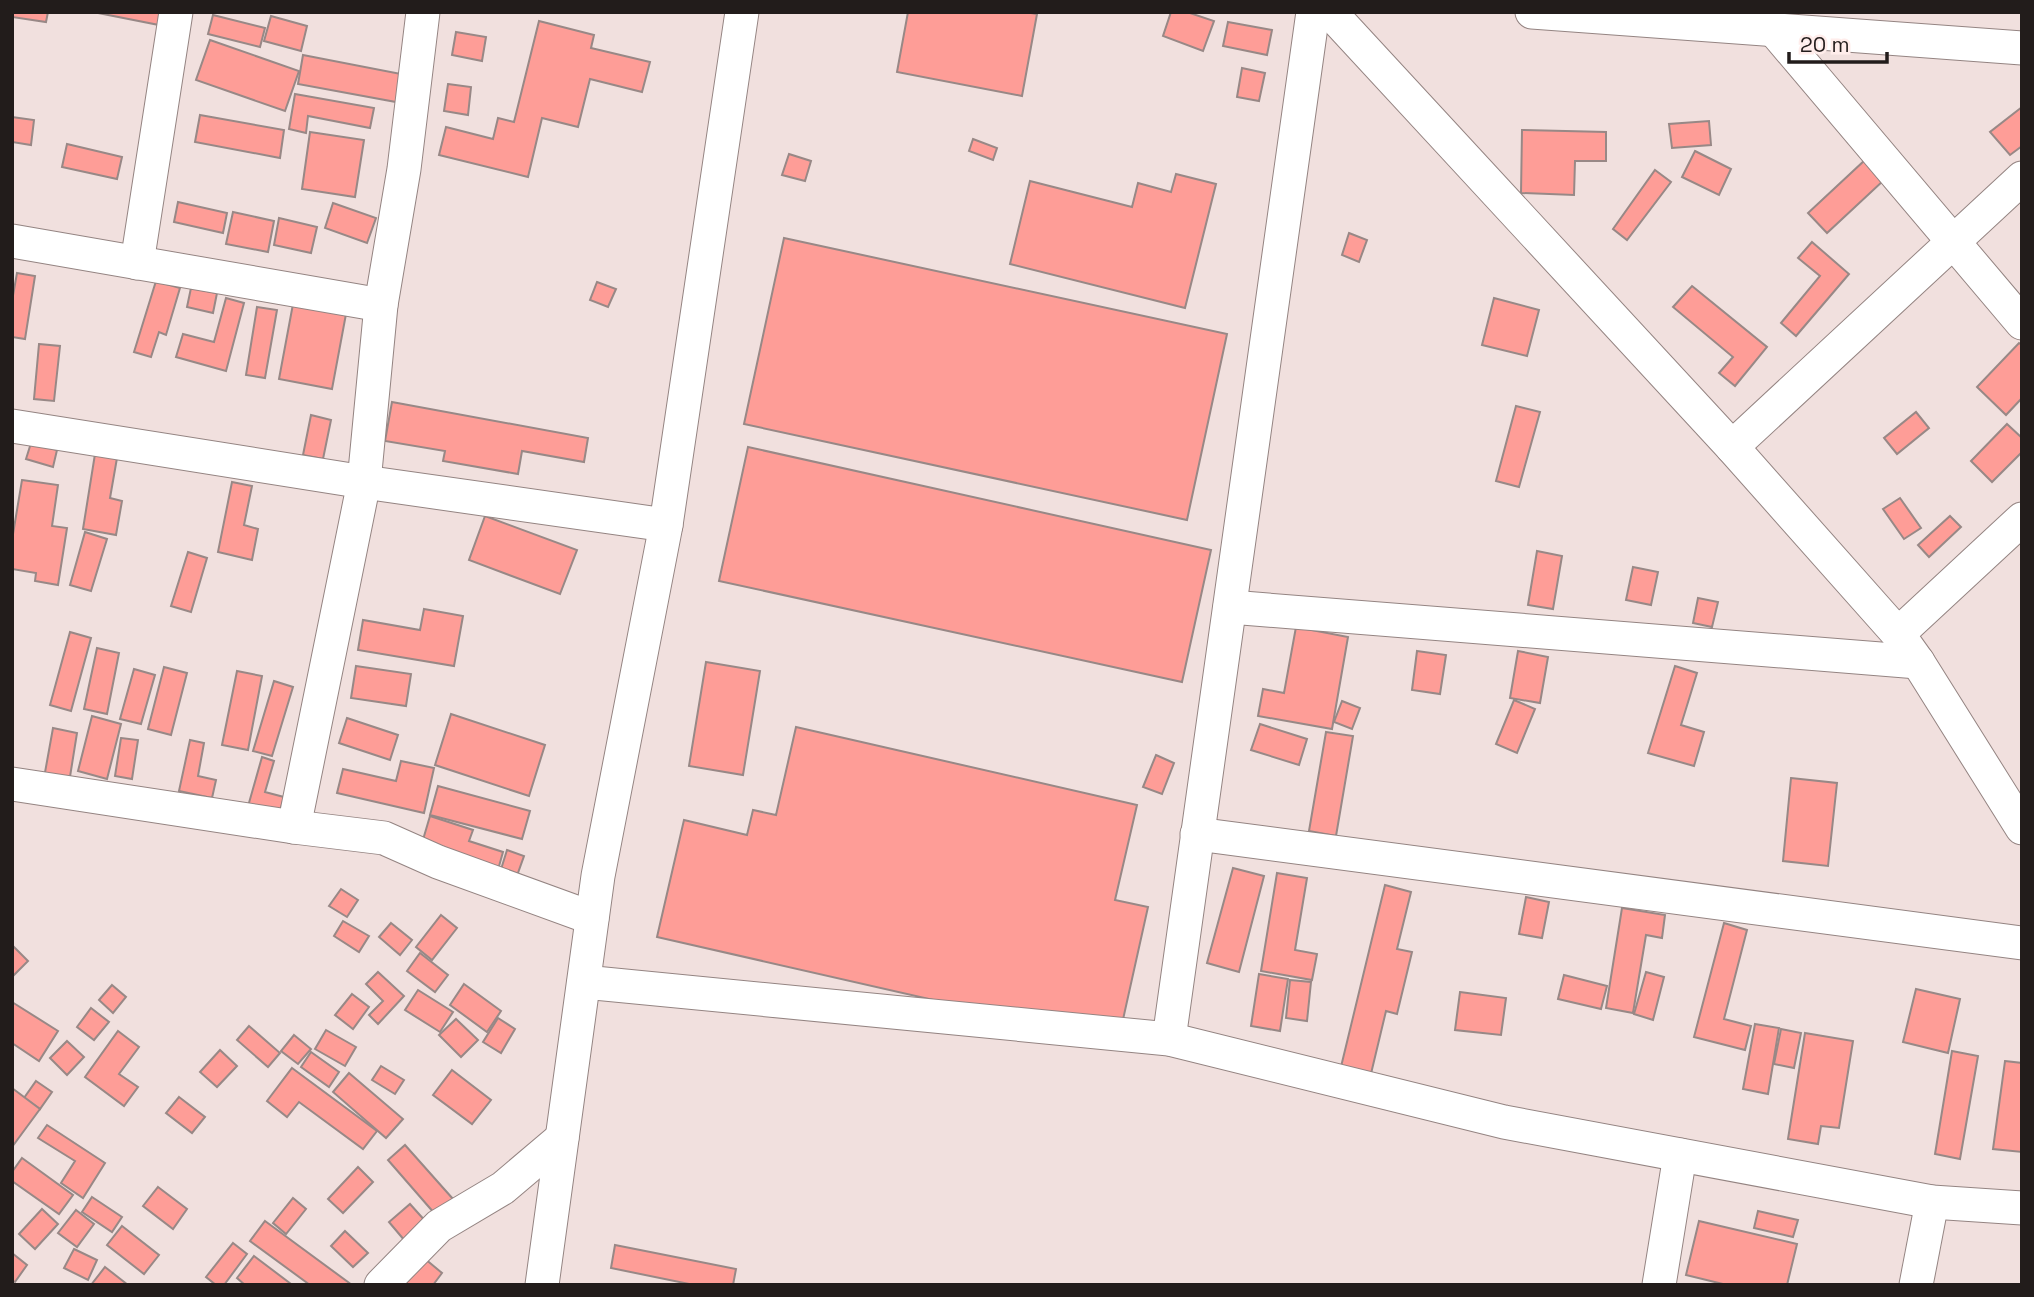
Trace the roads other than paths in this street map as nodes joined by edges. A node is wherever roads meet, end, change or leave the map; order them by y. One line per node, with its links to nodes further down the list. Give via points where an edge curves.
1 (176, 12): 12 (street)
2 (423, 12): 13 (street)
3 (741, 12): 19 (street)
4 (1313, 12): 20 (street)
5 (1329, 12): 16 (street)
6 (1532, 12): 7 (street)
7 (1774, 30): 8 (street); 11 (street)
8 (2022, 48)
9 (2022, 178): 11 (street)
10 (12, 241): 12 (street)
11 (1953, 242): 14 (street); 16 (street)
12 (137, 262): 13 (street)
13 (381, 305): 17 (street)
14 (2022, 323)
15 (12, 426): 17 (street)
16 (1732, 447): 21 (street)
17 (364, 482): 19 (street); 24 (street)
18 (2022, 519): 21 (street)
19 (666, 526): 27 (street)
20 (1230, 607): 22 (street); 26 (street)
21 (1898, 634): 22 (street)
22 (1918, 662): 25 (street)
23 (12, 783): 24 (street)
24 (294, 827): 27 (street, via 384,838 438,863)
25 (2022, 828)
26 (1197, 834): 28 (street); 30 (street)
27 (593, 918): 29 (street)
28 (2022, 943)
29 (584, 982): 30 (street); 31 (street)
30 (1169, 1039): 32 (street, via 1504,1122)
31 (562, 1138): 35 (street, via 503,1188 439,1226); 36 (street)
32 (1680, 1155): 33 (street); 37 (street)
33 (1932, 1202): 34 (street); 38 (street)
34 (2022, 1208)
35 (381, 1285)
36 (542, 1285)
37 (1659, 1285)
38 (1916, 1285)

